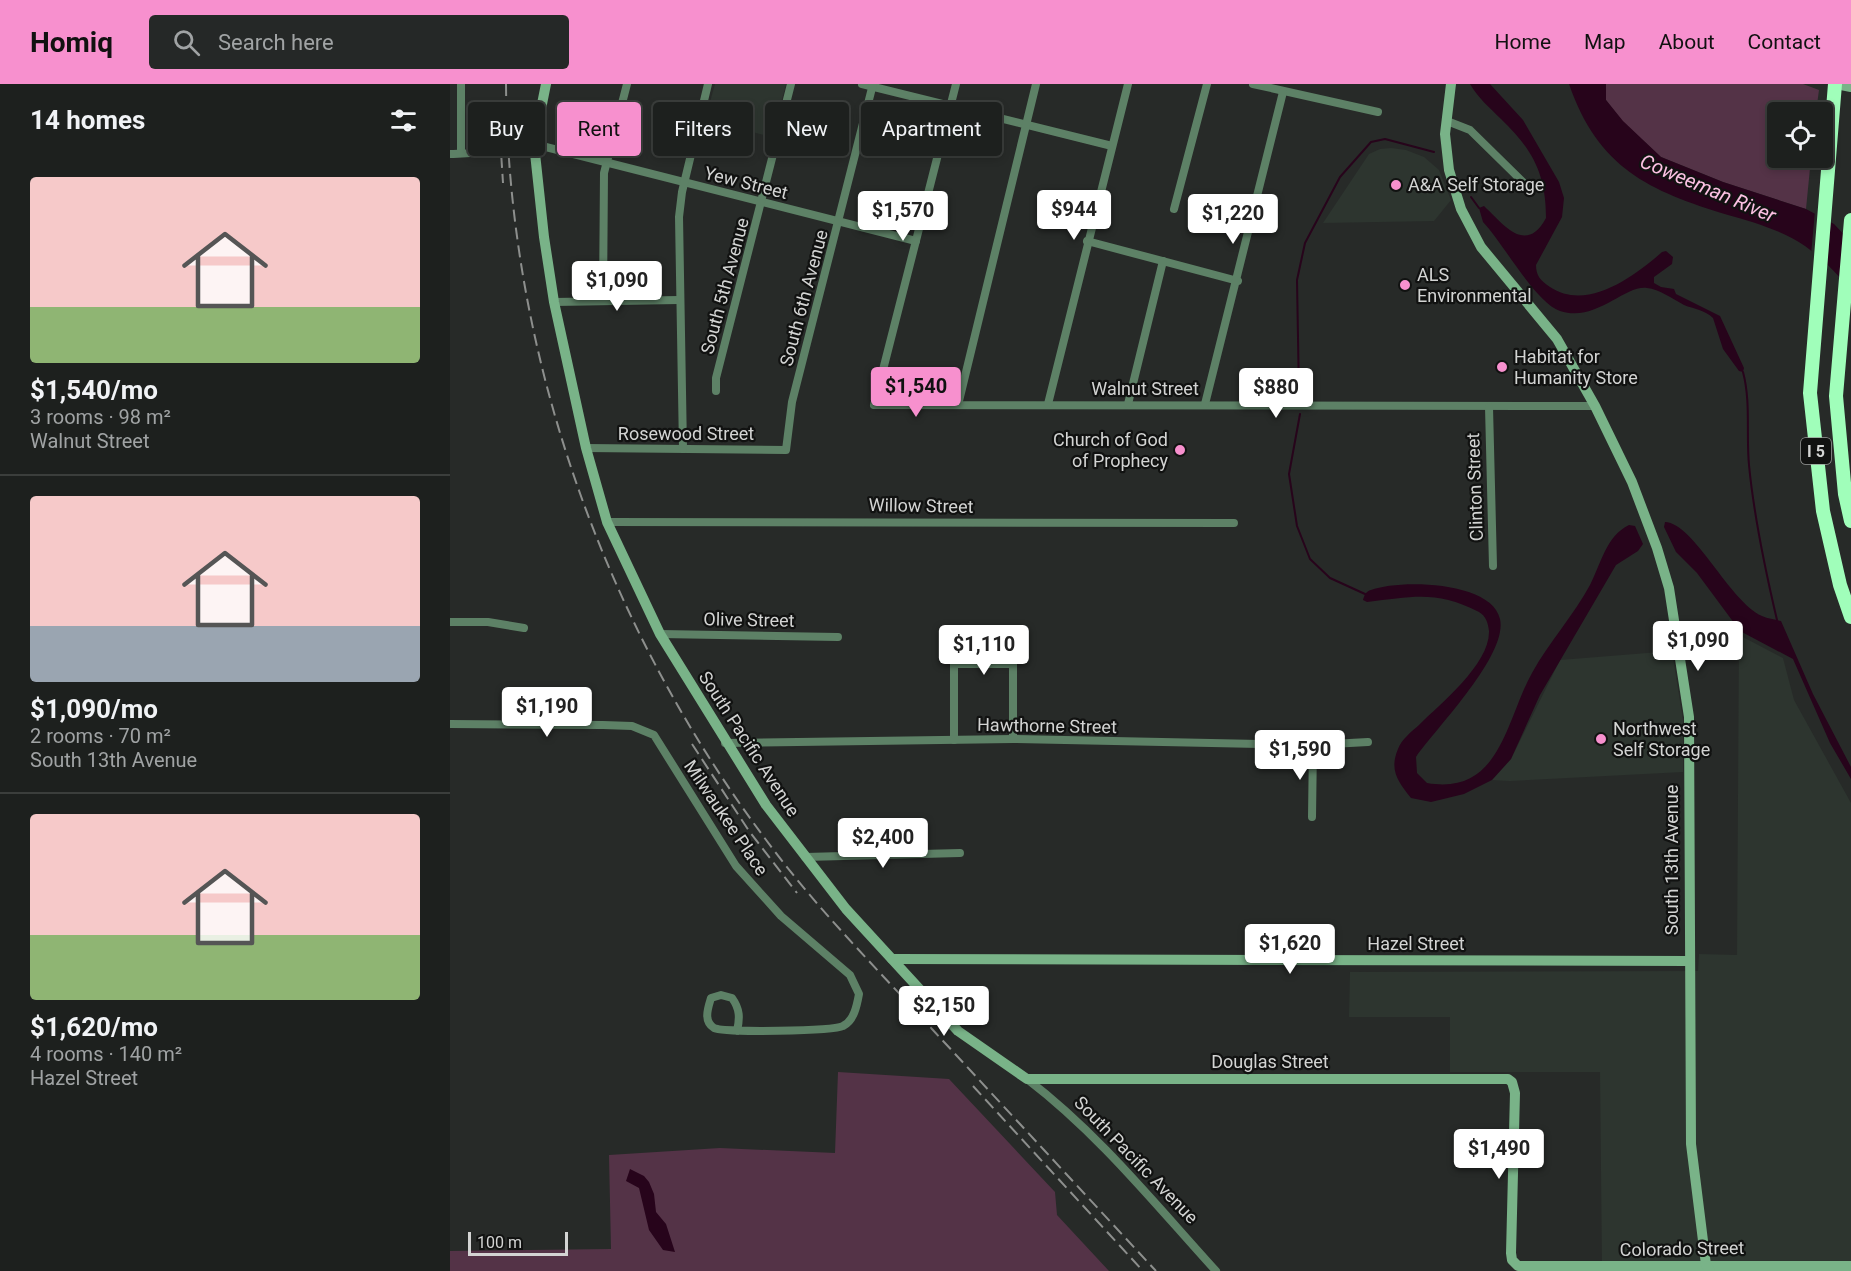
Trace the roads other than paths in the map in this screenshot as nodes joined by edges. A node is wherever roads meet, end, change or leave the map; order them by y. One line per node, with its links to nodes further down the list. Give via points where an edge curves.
1 (461, 84): 27 (street)
2 (546, 84): 17 (street, South Pacific Avenue)
3 (627, 84): 31 (street)
4 (708, 84): 32 (street)
5 (791, 84): 34 (street, South 5th Avenue)
6 (862, 84): 14 (street)
7 (956, 84): 19 (street)
8 (1036, 84): 23 (street)
9 (1128, 84): 24 (street)
10 (1207, 84): 35 (street)
11 (1253, 84): 16 (street)
12 (1451, 84): 22 (street, South 13th Avenue)
13 (1836, 84): 15 (street); 59 (highway, I 5, via 1810,393 1823,512)
14 (872, 85): 18 (street); 37 (street, South 6th Avenue)
15 (1851, 87)
16 (1283, 92): 20 (street); 41 (street)
17 (541, 102)
18 (932, 102)
19 (951, 102)
20 (1378, 112)
21 (1002, 120): 23 (street)
22 (1447, 121): 33 (street, via 1477,135); 50 (street, South 13th Avenue, via 1449,170 1461,209 1481,247 1557,339)
23 (1026, 126): 24 (street); 48 (street)
24 (1112, 146): 39 (street)
25 (545, 147): 31 (street, Yew Street)
26 (468, 152): 27 (street)
27 (461, 153): 28 (street)
28 (450, 154)
29 (535, 156): 44 (street, South Pacific Avenue)
30 (938, 156): 38 (street)
31 (607, 163): 32 (street, Yew Street); 42 (street)
32 (684, 183): 34 (street, Yew Street); 43 (street, via 679,217)
33 (1526, 185)
34 (762, 202): 37 (street, Yew Street); 45 (street, South 5th Avenue, via 716,378)
35 (1174, 209)
36 (1851, 221): 55 (highway, I 5, via 1836,396)
37 (839, 222): 38 (street, Yew Street); 54 (street, South 6th Avenue, via 792,402)
38 (916, 241): 48 (street, Walnut Street, via 874,405)
39 (1087, 241): 40 (street); 49 (street)
40 (1163, 261): 41 (street); 46 (street)
41 (1238, 281): 47 (street)
42 (603, 300): 43 (street); 44 (street)
43 (679, 300): 53 (street)
44 (555, 302): 52 (street, South Pacific Avenue)
45 (716, 391)
46 (1128, 404): 47 (street, Walnut Street); 49 (street, Walnut Street)
47 (1205, 404): 51 (street, Walnut Street)
48 (957, 405): 49 (street, Walnut Street)
49 (1048, 405)
50 (1595, 406): 51 (street, Walnut Street); 74 (street, South 13th Avenue, via 1632,482 1657,548 1678,633 1689,717)
51 (1489, 407): 58 (street, Clinton Street)
52 (586, 448): 53 (street, Rosewood Street); 56 (street, South Pacific Avenue)
53 (683, 448): 54 (street, Rosewood Street)
54 (786, 450)
55 (1851, 521)
56 (607, 522): 57 (street, Willow Street); 62 (street, South Pacific Avenue)
57 (1234, 523)
58 (1493, 566)
59 (1851, 617)
60 (450, 622): 61 (street, via 488,622)
61 (524, 628)
62 (660, 634): 63 (street, Olive Street); 68 (street, South Pacific Avenue)
63 (838, 637)
64 (450, 724): 75 (street, Milwaukee Place, via 603,725 648,731 658,740 736,866 781,916 850,975 860,994 854,1014 845,1026)
65 (1013, 739): 66 (street, Hawthorne Street); 66 (street, via 1013,664 954,664); 69 (street, Hawthorne Street)
66 (954, 740): 68 (street, Hawthorne Street)
67 (1368, 742): 69 (street, Hawthorne Street)
68 (726, 743): 72 (street, South Pacific Avenue)
69 (1313, 745): 70 (street)
70 (1312, 817)
71 (960, 853): 72 (street)
72 (805, 857): 73 (street, South Pacific Avenue)
73 (892, 959): 74 (street, Hazel Street); 76 (street, South Pacific Avenue, via 958,1031)
74 (1689, 961): 79 (street, South 13th Avenue, via 1691,1144)
75 (737, 1031): 75 (street, via 715,1028 708,1022 711,998 732,998 740,1019)
76 (1027, 1080): 77 (street, Douglas Street, via 1502,1078 1512,1082 1515,1093 1511,1254); 80 (street, South Pacific Avenue, via 1094,1136)
77 (1515, 1264): 79 (street, Colorado Street, via 1523,1268)
78 (1851, 1266): 79 (street, Colorado Street)
79 (1708, 1268)
80 (1216, 1271)

